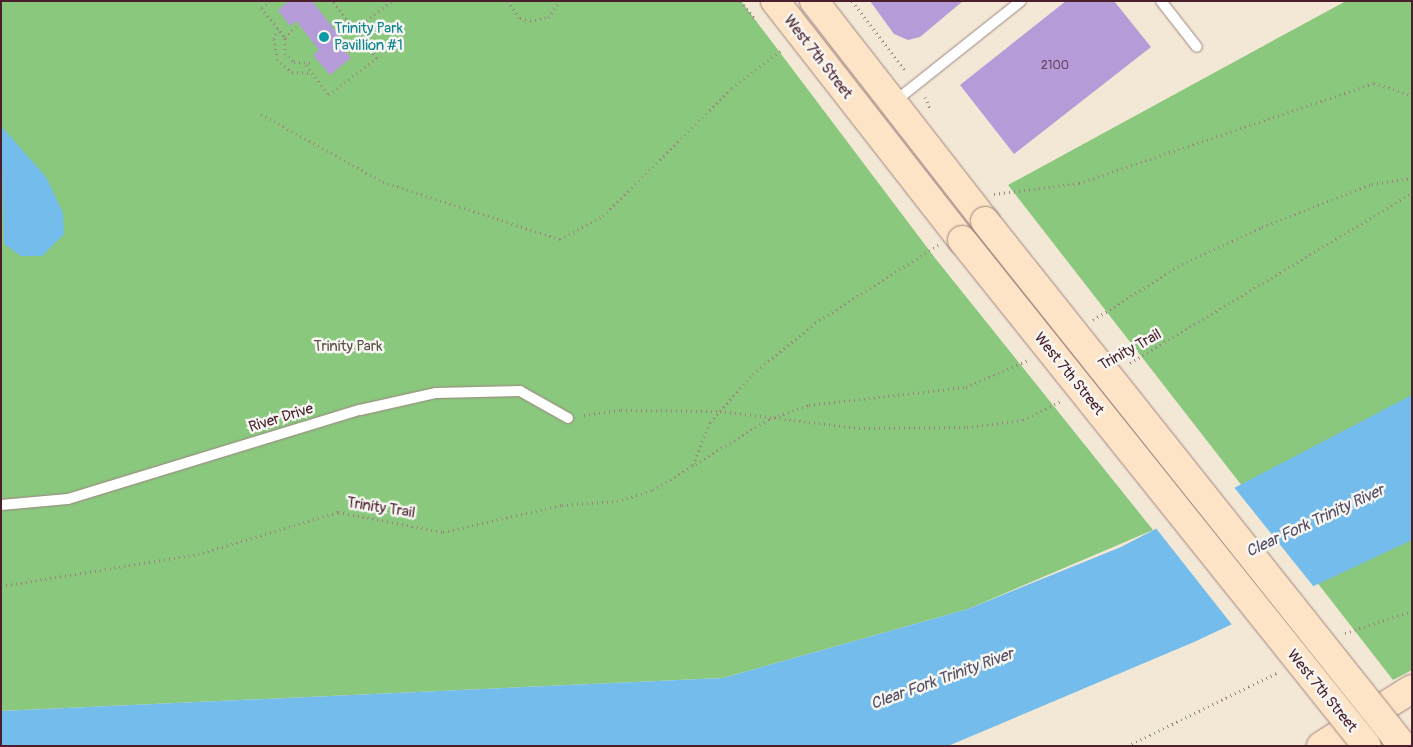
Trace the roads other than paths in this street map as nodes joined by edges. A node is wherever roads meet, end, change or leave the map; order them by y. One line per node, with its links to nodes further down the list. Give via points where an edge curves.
1 (774, 1): 11 (main road, West 7th Street, bridge, via 950,243)
2 (814, 1): 6 (main road, West 7th Street)
3 (1021, 1): 6 (lane)
4 (1161, 1): 5 (lane)
5 (1197, 47)
6 (893, 102): 12 (main road, West 7th Street, bridge)
7 (568, 418): 8 (lane, River Drive, via 520,391 436,392 360,410 68,499)
8 (1, 505)
9 (1412, 689): 10 (main road)
10 (1321, 746)
11 (1367, 746)
12 (1403, 746)

